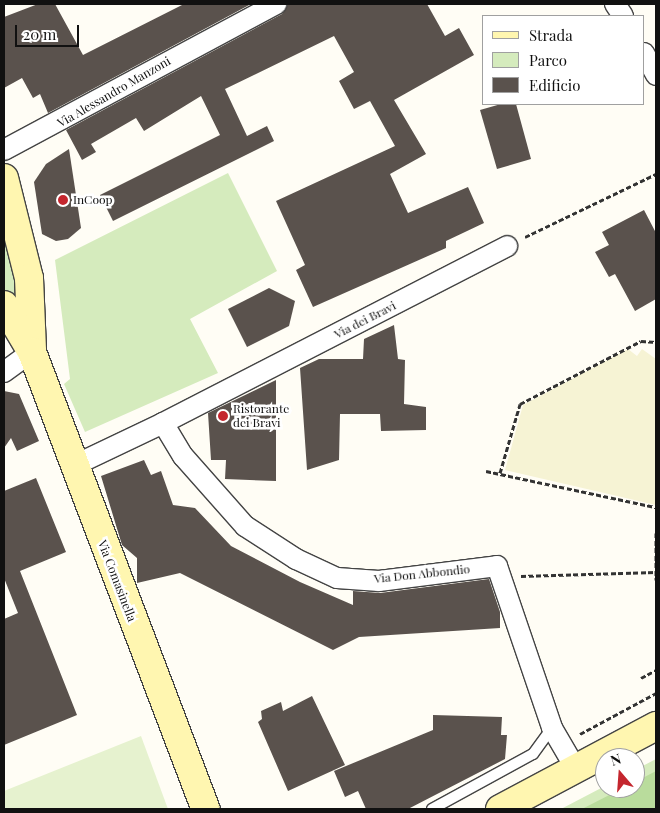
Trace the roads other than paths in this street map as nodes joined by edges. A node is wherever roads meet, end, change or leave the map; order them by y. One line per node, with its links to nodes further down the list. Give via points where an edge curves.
1 (276, 4): 6 (street, Via Alessandro Manzoni)
2 (616, 4): 3 (street)
3 (622, 15)
4 (645, 55): 5 (street)
5 (656, 75)
6 (4, 150)
7 (4, 178): 8 (street)
8 (8, 215): 11 (street, via 30,278)
9 (507, 246): 13 (street, Via dei Bravi)
10 (4, 305): 11 (street)
11 (32, 352): 12 (street); 14 (street, Via Comasinella)
12 (4, 372)
13 (163, 423): 14 (street, Via dei Bravi); 16 (street, Via Don Abbondio, via 183,456 245,526 296,559 337,578 379,581 497,566)
14 (73, 466): 18 (street, Via Comasinella)
15 (656, 726): 17 (street)
16 (557, 736): 17 (street); 19 (lane, via 533,754)
17 (576, 769): 20 (street)
18 (206, 809)
19 (432, 809)
20 (500, 809)

